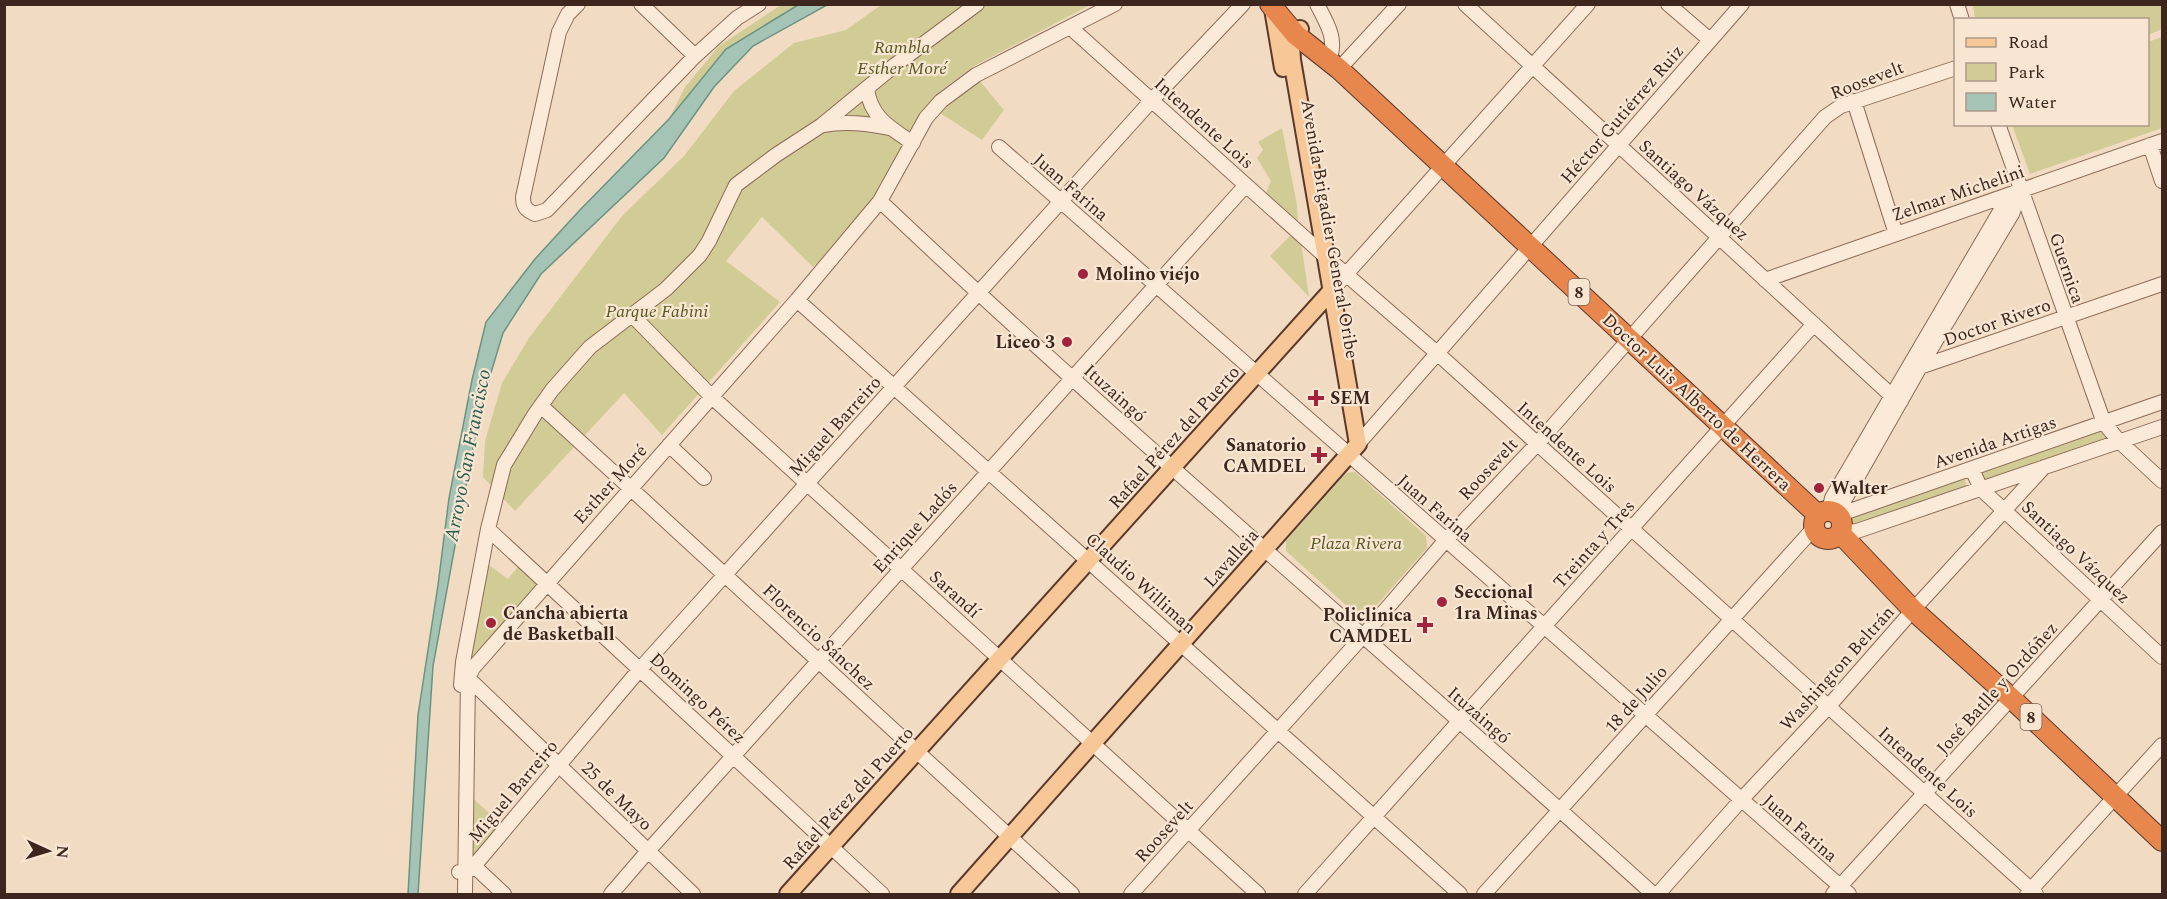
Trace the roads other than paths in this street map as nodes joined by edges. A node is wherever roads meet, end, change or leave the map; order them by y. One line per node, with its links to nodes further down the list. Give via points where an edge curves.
1 (578, 4): 17 (street, via 558,32 522,197 527,211 535,214 547,210)
2 (641, 4): 17 (street)
3 (759, 4): 17 (street)
4 (977, 4): 21 (street)
5 (1114, 4): 14 (street, Esther Moré)
6 (1243, 4): 23 (street, Miguel Barreiro)
7 (1317, 4): 18 (street, via 1333,37)
8 (1399, 4): 18 (street)
9 (1465, 4): 19 (street, Santiago Vázquez)
10 (1588, 4): 19 (street, Rafael Pérez del Puerto)
11 (1668, 4): 16 (street)
12 (1742, 4): 16 (street, Héctor Gutiérrez Ruiz)
13 (1275, 6): 15 (highway, Doctor Luis Alberto de Herrera / 8); 22 (main road, Avenida Brigadier General Oribe)
14 (1071, 28): 23 (street, Intendente Lois); 28 (street, Esther Moré, via 976,75 941,101)
15 (1298, 32): 18 (highway, Doctor Luis Alberto de Herrera / 8); 22 (main road, Avenida Brigadier General Oribe, via 1291,43)
16 (1710, 40): 30 (street, Héctor Gutiérrez Ruiz)
17 (694, 56)
18 (1334, 63): 32 (highway, Doctor Luis Alberto de Herrera / 8)
19 (1532, 66): 30 (street, Santiago Vázquez); 32 (street, Rafael Pérez del Puerto)
20 (1954, 69): 24 (street, Roosevelt)
21 (867, 88): 25 (street); 27 (street, via 868,102)
22 (1292, 90): 40 (main road, Avenida Brigadier General Oribe); 42 (main road, Avenida Brigadier General Oribe)
23 (1152, 100): 34 (street, Intendente Lois); 37 (street, Miguel Barreiro)
24 (1854, 101): 38 (street); 39 (street, Roosevelt, via 1825,117)
25 (822, 125): 27 (street, via 852,122); 50 (street, via 736,185 700,255)
26 (1999, 126): 35 (street, Guernica)
27 (889, 128): 28 (street)
28 (912, 143): 36 (street, Esther Moré)
29 (2156, 143): 33 (street); 35 (street, Zelmar Michelini)
30 (1618, 145): 39 (street, Santiago Vázquez); 41 (street, Héctor Gutiérrez Ruiz)
31 (999, 147): 37 (street, Juan Farina)
32 (1443, 165): 41 (highway, Doctor Luis Alberto de Herrera / 8); 43 (street, Rafael Pérez del Puerto)
33 (2163, 181)
34 (1246, 185): 40 (street, Intendente Lois); 46 (street, Enrique Ladós)
35 (2021, 190): 38 (street, Zelmar Michelini); 51 (street, Guernica); 55 (street, 18 de Julio, via 2002,208 1967,278)
36 (880, 201): 47 (street, Ituzaingó); 49 (street, Esther Moré)
37 (1061, 202): 46 (street, Juan Farina); 47 (street, Miguel Barreiro)
38 (1896, 234): 44 (street, Zelmar Michelini)
39 (1721, 238): 44 (street, Santiago Vázquez); 53 (street, Roosevelt)
40 (1313, 246): 42 (street, Intendente Lois); 48 (main road, Avenida Brigadier General Oribe)
41 (1531, 247): 53 (highway, Doctor Luis Alberto de Herrera / 8); 54 (street, Lavalleja)
42 (1326, 257): 43 (street, Intendente Lois); 48 (main road, Avenida Brigadier General Oribe)
43 (1346, 274): 48 (street, Rafael Pérez del Puerto); 54 (street, Intendente Lois)
44 (1765, 280): 52 (street, Santiago Vázquez)
45 (2163, 284): 51 (street, Doctor Rivero)
46 (1156, 286): 56 (street, Juan Farina); 57 (street, Enrique Ladós)
47 (978, 294): 57 (street, Ituzaingó); 58 (street, Miguel Barreiro)
48 (1328, 295): 56 (main road, Rafael Pérez del Puerto); 69 (main road, Avenida Brigadier General Oribe)
49 (797, 300): 58 (street, Claudio Williman); 59 (street, Esther Moré)
50 (632, 315): 59 (street, Sarandí); 62 (street, via 590,347)
51 (2065, 317): 55 (street, Doctor Rivero); 63 (street, Guernica)
52 (1814, 324): 60 (street, Santiago Vázquez); 64 (street, Treinta y Tres)
53 (1629, 339): 64 (highway, Doctor Luis Alberto de Herrera / 8); 67 (street, Roosevelt)
54 (1437, 353): 67 (street, Intendente Lois); 69 (street, Lavalleja)
55 (1916, 364): 60 (street, 18 de Julio)
56 (1256, 374): 69 (street, Juan Farina); 70 (main road, Rafael Pérez del Puerto)
57 (1072, 379): 70 (street, Ituzaingó); 73 (street, Enrique Ladós)
58 (894, 387): 73 (street, Claudio Williman); 76 (street, Miguel Barreiro)
59 (712, 397): 68 (street, Esther Moré); 76 (street, Sarandí)
60 (1897, 399): 80 (street, 18 de Julio)
61 (2163, 402): 63 (street, Avenida Artigas)
62 (541, 406): 77 (street, Florencio Sánchez); 81 (street, via 504,465)
63 (2104, 423): 66 (street, Guernica); 72 (street, Avenida Artigas)
64 (1724, 427): 80 (highway, Doctor Luis Alberto de Herrera / 8); 82 (street, Treinta y Tres)
65 (2163, 427): 66 (street)
66 (2119, 441): 71 (street); 75 (street, Guernica)
67 (1537, 444): 82 (street, Intendente Lois); 84 (street, Roosevelt)
68 (669, 445): 74 (street); 77 (street, Esther Moré)
69 (1353, 450): 84 (street, Juan Farina); 85 (main road, Lavalleja)
70 (1171, 466): 85 (street, Ituzaingó); 86 (main road, Rafael Pérez del Puerto)
71 (2044, 467): 78 (street); 79 (street, Washington Beltrán)
72 (1972, 469): 78 (street, Santiago Vázquez); 80 (street, Avenida Artigas)
73 (989, 472): 86 (street, Claudio Williman); 87 (street, Enrique Ladós)
74 (704, 478)
75 (2163, 481)
76 (807, 483): 87 (street, Sarandí); 88 (street, Miguel Barreiro)
77 (630, 488): 88 (street, Florencio Sánchez); 89 (street, Esther Moré)
78 (1981, 489): 79 (street, Santiago Vázquez); 80 (street, via 1857,531)
79 (2004, 510): 90 (street, Santiago Vázquez); 91 (street, Washington Beltrán)
80 (1831, 523): 91 (highway, Doctor Luis Alberto de Herrera / 8); 92 (street, 18 de Julio)
81 (488, 529): 89 (street, Domingo Pérez); 100 (street)
82 (1632, 530): 92 (street, Intendente Lois); 93 (street, Treinta y Tres)
83 (2163, 532): 90 (street, José Batlle y Ordóñez)
84 (1445, 541): 93 (street, Juan Farina); 94 (street, Roosevelt)
85 (1265, 549): 94 (street, Ituzaingó); 95 (main road, Lavalleja)
86 (1089, 561): 95 (street, Claudio Williman); 97 (main road, Rafael Pérez del Puerto)
87 (901, 569): 97 (street, Sarandí); 98 (street, Enrique Ladós)
88 (725, 575): 98 (street, Florencio Sánchez); 99 (street, Miguel Barreiro)
89 (547, 583): 99 (street, Domingo Pérez); 100 (street, Esther Moré)
90 (2102, 599): 96 (street, Santiago Vázquez); 101 (street, José Batlle y Ordóñez)
91 (1913, 610): 101 (highway, Doctor Luis Alberto de Herrera / 8); 102 (street, Washington Beltrán)
92 (1732, 620): 102 (street, Intendente Lois); 103 (street, 18 de Julio)
93 (1544, 627): 103 (street, Juan Farina); 104 (street, Treinta y Tres)
94 (1363, 636): 104 (street, Ituzaingó); 105 (street, Roosevelt)
95 (1181, 644): 105 (street, Claudio Williman); 106 (main road, Lavalleja)
96 (2163, 657)
97 (1000, 659): 106 (street, Sarandí); 108 (main road, Rafael Pérez del Puerto)
98 (818, 661): 108 (street, Florencio Sánchez); 109 (street, Enrique Ladós)
99 (640, 669): 109 (street, Domingo Pérez); 110 (street, Miguel Barreiro)
100 (465, 678): 110 (street, 25 de Mayo); 121 (street)
101 (2011, 698): 111 (street, José Batlle y Ordóñez); 112 (highway, Doctor Luis Alberto de Herrera / 8)
102 (1828, 707): 111 (street, Intendente Lois); 113 (street, Washington Beltrán)
103 (1645, 716): 113 (street, Juan Farina); 114 (street, 18 de Julio)
104 (1460, 723): 114 (street, Ituzaingó); 115 (street, Treinta y Tres)
105 (1277, 731): 115 (street, Claudio Williman); 116 (street, Roosevelt)
106 (1092, 744): 116 (street, Sarandí); 117 (main road, Lavalleja)
107 (2163, 745): 112 (street)
108 (916, 752): 117 (street, Florencio Sánchez); 119 (main road, Rafael Pérez del Puerto)
109 (734, 756): 119 (street, Domingo Pérez); 120 (street, Enrique Ladós)
110 (558, 765): 120 (street, 25 de Mayo); 121 (street, Miguel Barreiro)
111 (1926, 794): 122 (street, José Batlle y Ordóñez); 123 (street, Intendente Lois)
112 (2115, 796): 118 (highway, Doctor Luis Alberto de Herrera / 8); 123 (street)
113 (1741, 800): 122 (street, Juan Farina); 139 (street, Washington Beltrán)
114 (1561, 810): 137 (street, 18 de Julio); 138 (street, Ituzaingó)
115 (1374, 818): 135 (street, Treinta y Tres); 136 (street, Claudio Williman)
116 (1188, 831): 133 (street, Roosevelt); 134 (street, Sarandí)
117 (1010, 837): 131 (main road, Lavalleja); 132 (street, Florencio Sánchez)
118 (2163, 841)
119 (831, 846): 129 (main road, Rafael Pérez del Puerto); 130 (street, Domingo Pérez)
120 (648, 851): 127 (street, Enrique Ladós); 128 (street, 25 de Mayo)
121 (466, 870): 124 (street); 125 (street); 126 (street)
122 (1841, 892)
123 (2032, 893)
124 (458, 894)
125 (465, 894)
126 (504, 894)
127 (611, 894)
128 (693, 894)
129 (788, 894)
130 (882, 894)
131 (959, 894)
132 (1072, 894)
133 (1131, 894)
134 (1258, 894)
135 (1305, 894)
136 (1460, 894)
137 (1484, 894)
138 (1653, 894)
139 (1658, 894)

